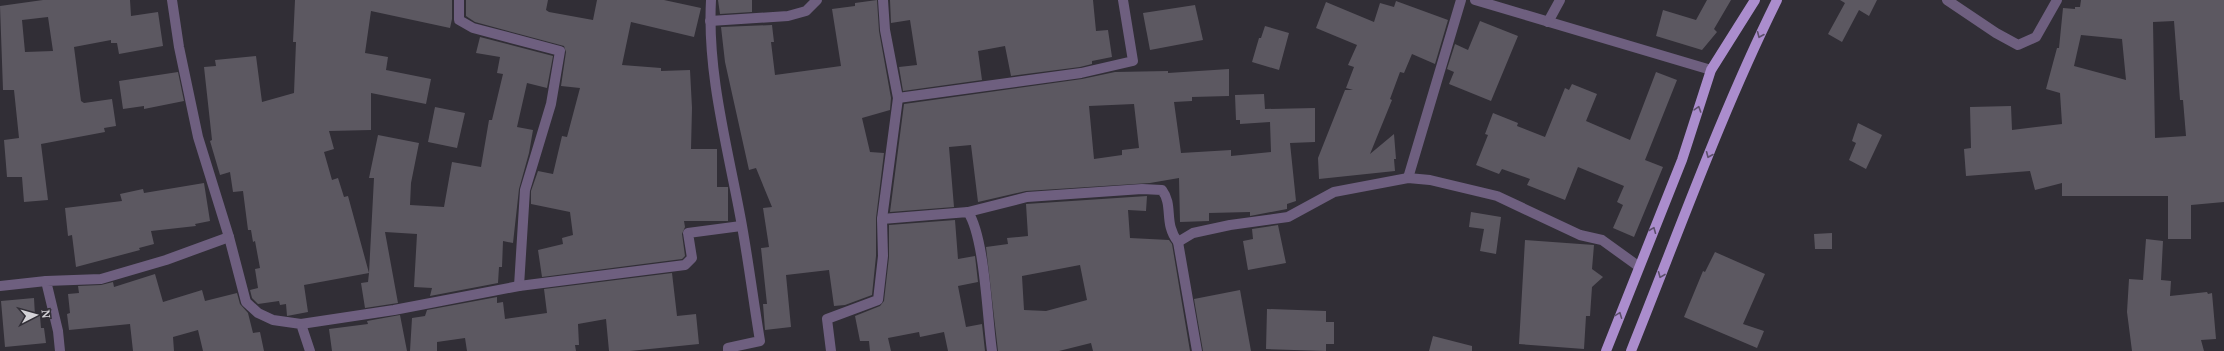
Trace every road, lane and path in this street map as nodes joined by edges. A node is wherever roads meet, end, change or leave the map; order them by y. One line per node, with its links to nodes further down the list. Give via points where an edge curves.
1 (172, 0): 22 (street, via 178,47 198,137)
2 (459, 0): 27 (street, via 459,20 473,28 560,51 551,104 525,190)
3 (711, 0): 14 (street)
4 (817, 0): 14 (street, via 806,11 788,16)
5 (883, 0): 17 (street, via 885,30)
6 (1122, 0): 17 (street, via 1133,61 1082,73)
7 (1461, 0): 18 (street)
8 (1475, 0): 15 (street)
9 (1560, 0): 15 (street)
10 (1755, 0): 16 (main road)
11 (1777, 0): 36 (main road, one-way to 36, via 1709,156)
12 (1947, 0): 13 (street, via 1996,34 2018,45 2036,37)
13 (2057, 0)
14 (710, 21): 21 (street, via 722,127)
15 (1548, 22): 16 (street)
16 (1711, 70): 24 (main road, one-way to 16, via 1682,160)
17 (898, 98): 20 (street)
18 (1408, 178): 23 (street, via 1334,192 1288,217 1230,224 1193,233); 24 (street, via 1430,180 1497,196 1580,235 1602,240)
19 (968, 212): 20 (street); 23 (street, via 1027,197 1142,189 1162,190 1166,196 1170,230); 33 (street, via 972,218 980,253)
20 (882, 219): 32 (street, via 883,256 878,300 828,319)
21 (741, 226): 27 (street, via 688,233 692,258 685,265); 31 (street, via 760,341 728,348)
22 (230, 237): 25 (street, via 101,280); 28 (street, via 246,302 258,313 273,320)
23 (1178, 242): 34 (street)
24 (1638, 266): 35 (main road, one-way to 24)
25 (46, 281): 26 (street); 29 (street)
26 (0, 286)
27 (519, 286): 28 (street, via 394,310)
28 (301, 324): 30 (street)
29 (60, 351)
30 (310, 351)
31 (728, 351)
32 (831, 351)
33 (992, 351)
34 (1197, 351)
35 (1606, 351)
36 (1631, 351)

